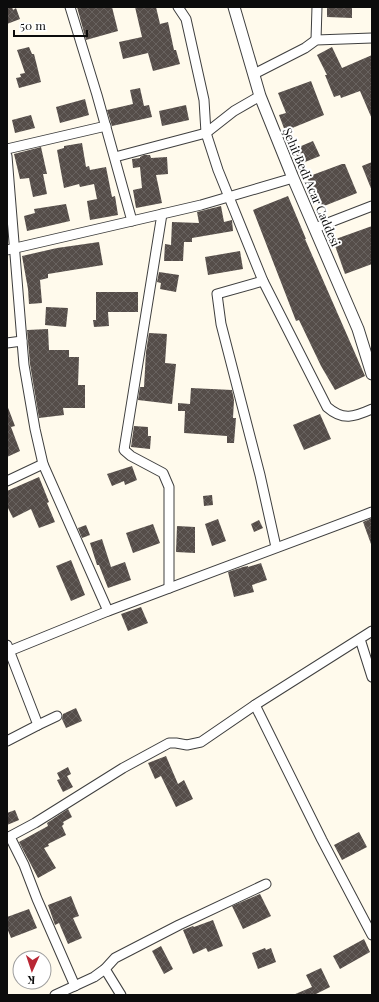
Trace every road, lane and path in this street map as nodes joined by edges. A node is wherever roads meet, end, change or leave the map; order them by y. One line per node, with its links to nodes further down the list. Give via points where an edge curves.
1 (70, 7): 9 (street)
2 (178, 7): 10 (street, via 186,19 191,41 204,100)
3 (234, 7): 7 (street, Şehit Bedi Acar Caddesi)
4 (318, 7): 6 (street)
5 (372, 38): 6 (street)
6 (316, 40): 7 (street)
7 (254, 74): 8 (street, Şehit Bedi Acar Caddesi)
8 (260, 96): 10 (street, via 234,111); 14 (street, Şehit Bedi Acar Caddesi)
9 (106, 126): 11 (street); 13 (street)
10 (206, 133): 13 (street); 15 (street)
11 (7, 149)
12 (7, 156): 20 (street)
13 (115, 157): 18 (street)
14 (293, 178): 15 (street); 19 (street, Şehit Bedi Acar Caddesi)
15 (229, 197): 17 (street); 21 (street)
16 (372, 206): 19 (street)
17 (162, 214): 18 (street); 30 (street, via 124,450 163,473 169,487)
18 (132, 221): 20 (street)
19 (315, 228): 24 (street, Şehit Bedi Acar Caddesi, via 358,329)
20 (10, 249): 22 (street)
21 (262, 281): 25 (street, via 327,407 337,414 350,417); 29 (street, via 217,294 221,324)
22 (22, 341): 23 (street); 26 (street)
23 (7, 343)
24 (372, 374)
25 (372, 409)
26 (43, 464): 27 (street); 31 (street)
27 (7, 481)
28 (372, 512): 29 (street)
29 (276, 547): 30 (street)
30 (169, 588): 31 (street)
31 (108, 611): 34 (street)
32 (372, 631): 33 (street)
33 (360, 639): 35 (street); 36 (street)
34 (8, 649): 38 (street)
35 (372, 677)
36 (255, 705): 40 (street, via 201,742 187,745 169,743); 42 (street)
37 (57, 716): 38 (street)
38 (38, 725): 39 (street)
39 (7, 741)
40 (8, 838): 44 (street, via 24,865)
41 (266, 884): 43 (street, via 115,958)
42 (372, 935)
43 (105, 969): 44 (street, via 94,978); 46 (street)
44 (75, 986): 45 (street)
45 (55, 995)
46 (121, 995)

